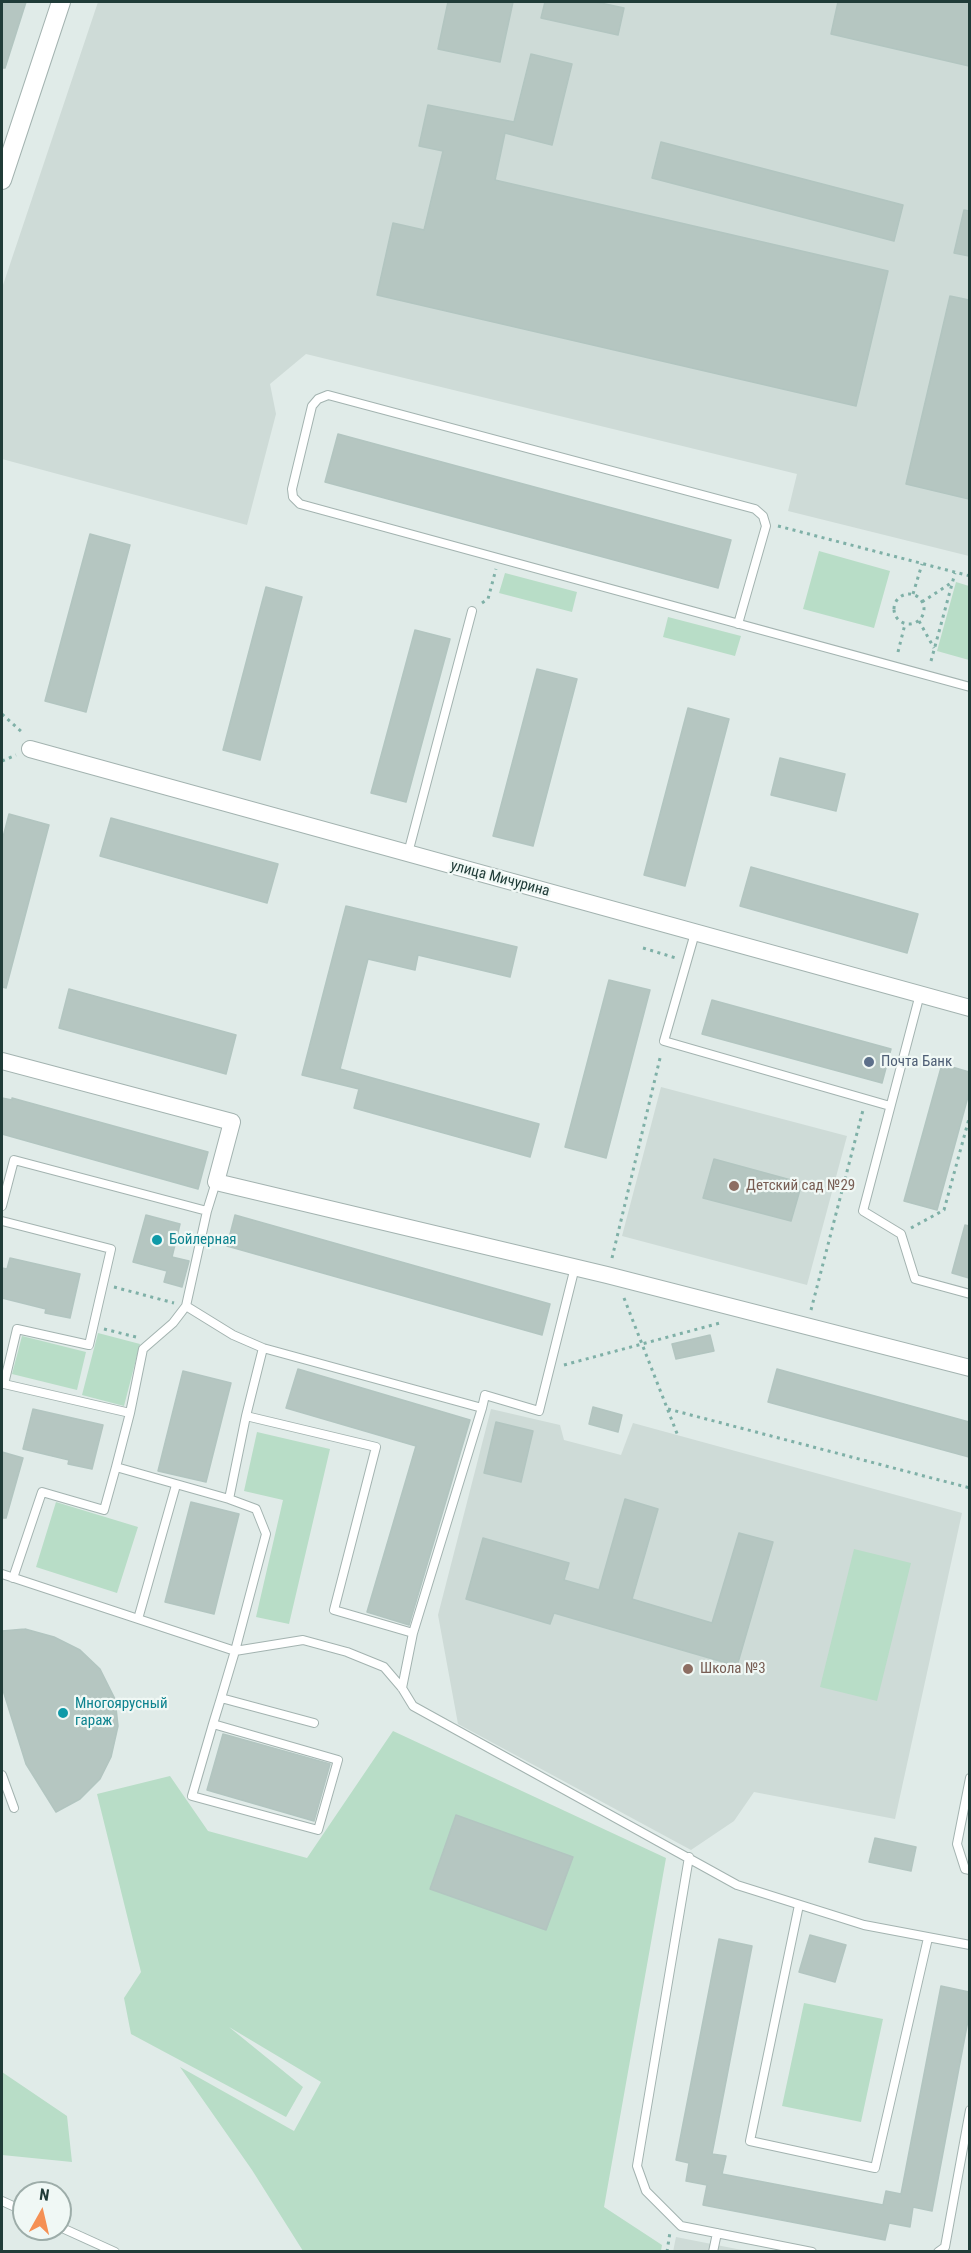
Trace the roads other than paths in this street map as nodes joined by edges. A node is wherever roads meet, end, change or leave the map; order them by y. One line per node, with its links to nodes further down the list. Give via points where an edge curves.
1 (61, 2): 2 (street)
2 (2, 180)
3 (472, 612): 7 (lane)
4 (738, 624): 4 (lane, via 300,504 292,489 312,406 328,395 755,509 766,526); 5 (lane)
5 (969, 687)
6 (30, 749): 7 (street, улица Мичурина)
7 (408, 853): 8 (street, улица Мичурина)
8 (695, 933): 9 (street, улица Мичурина); 12 (lane, via 664,1041)
9 (920, 994): 10 (street, улица Мичурина); 12 (lane)
10 (969, 1008)
11 (2, 1061): 13 (street, via 232,1122)
12 (890, 1106): 18 (lane, via 862,1211 901,1234 915,1279)
13 (216, 1182): 15 (lane); 17 (street)
14 (2, 1206): 15 (lane, via 14,1160)
15 (207, 1211): 19 (lane)
16 (2, 1221): 22 (lane, via 111,1249 89,1345 17,1329)
17 (575, 1268): 21 (street); 23 (lane, via 539,1411 484,1395)
18 (969, 1293)
19 (186, 1306): 20 (lane); 24 (lane, via 143,1349)
20 (263, 1348): 23 (lane); 25 (lane)
21 (969, 1368)
22 (3, 1384): 24 (lane)
23 (482, 1408): 32 (lane)
24 (129, 1413): 26 (lane)
25 (246, 1416): 28 (lane); 32 (lane, via 376,1447 334,1610)
26 (116, 1467): 27 (lane); 30 (lane, via 104,1510 42,1492)
27 (176, 1485): 28 (lane); 31 (lane)
28 (229, 1499): 33 (lane, via 256,1509 266,1534)
29 (2, 1574): 30 (lane)
30 (14, 1578): 31 (lane)
31 (138, 1619): 33 (lane)
32 (413, 1633): 34 (lane)
33 (235, 1651): 34 (lane, via 303,1640 384,1667); 35 (lane)
34 (402, 1688): 41 (lane, via 413,1706)
35 (221, 1698): 36 (lane); 37 (lane)
36 (314, 1723)
37 (213, 1724): 37 (lane, via 192,1796 318,1830 338,1760)
38 (2, 1775): 40 (lane)
39 (969, 1778): 42 (lane, via 957,1844 965,1869)
40 (14, 1808)
41 (689, 1857): 43 (lane, via 737,1885); 48 (lane, via 637,2166 646,2192 681,2226)
42 (969, 1870)
43 (799, 1905): 44 (lane, via 864,1925); 44 (lane, via 750,2141 874,2168)
44 (928, 1938): 45 (lane)
45 (969, 1945)
46 (969, 2110): 52 (lane, via 945,2247)
47 (72, 2232): 49 (lane)
48 (717, 2233): 50 (lane); 51 (lane)
49 (115, 2252)
50 (713, 2252)
51 (812, 2252)
52 (938, 2252)

